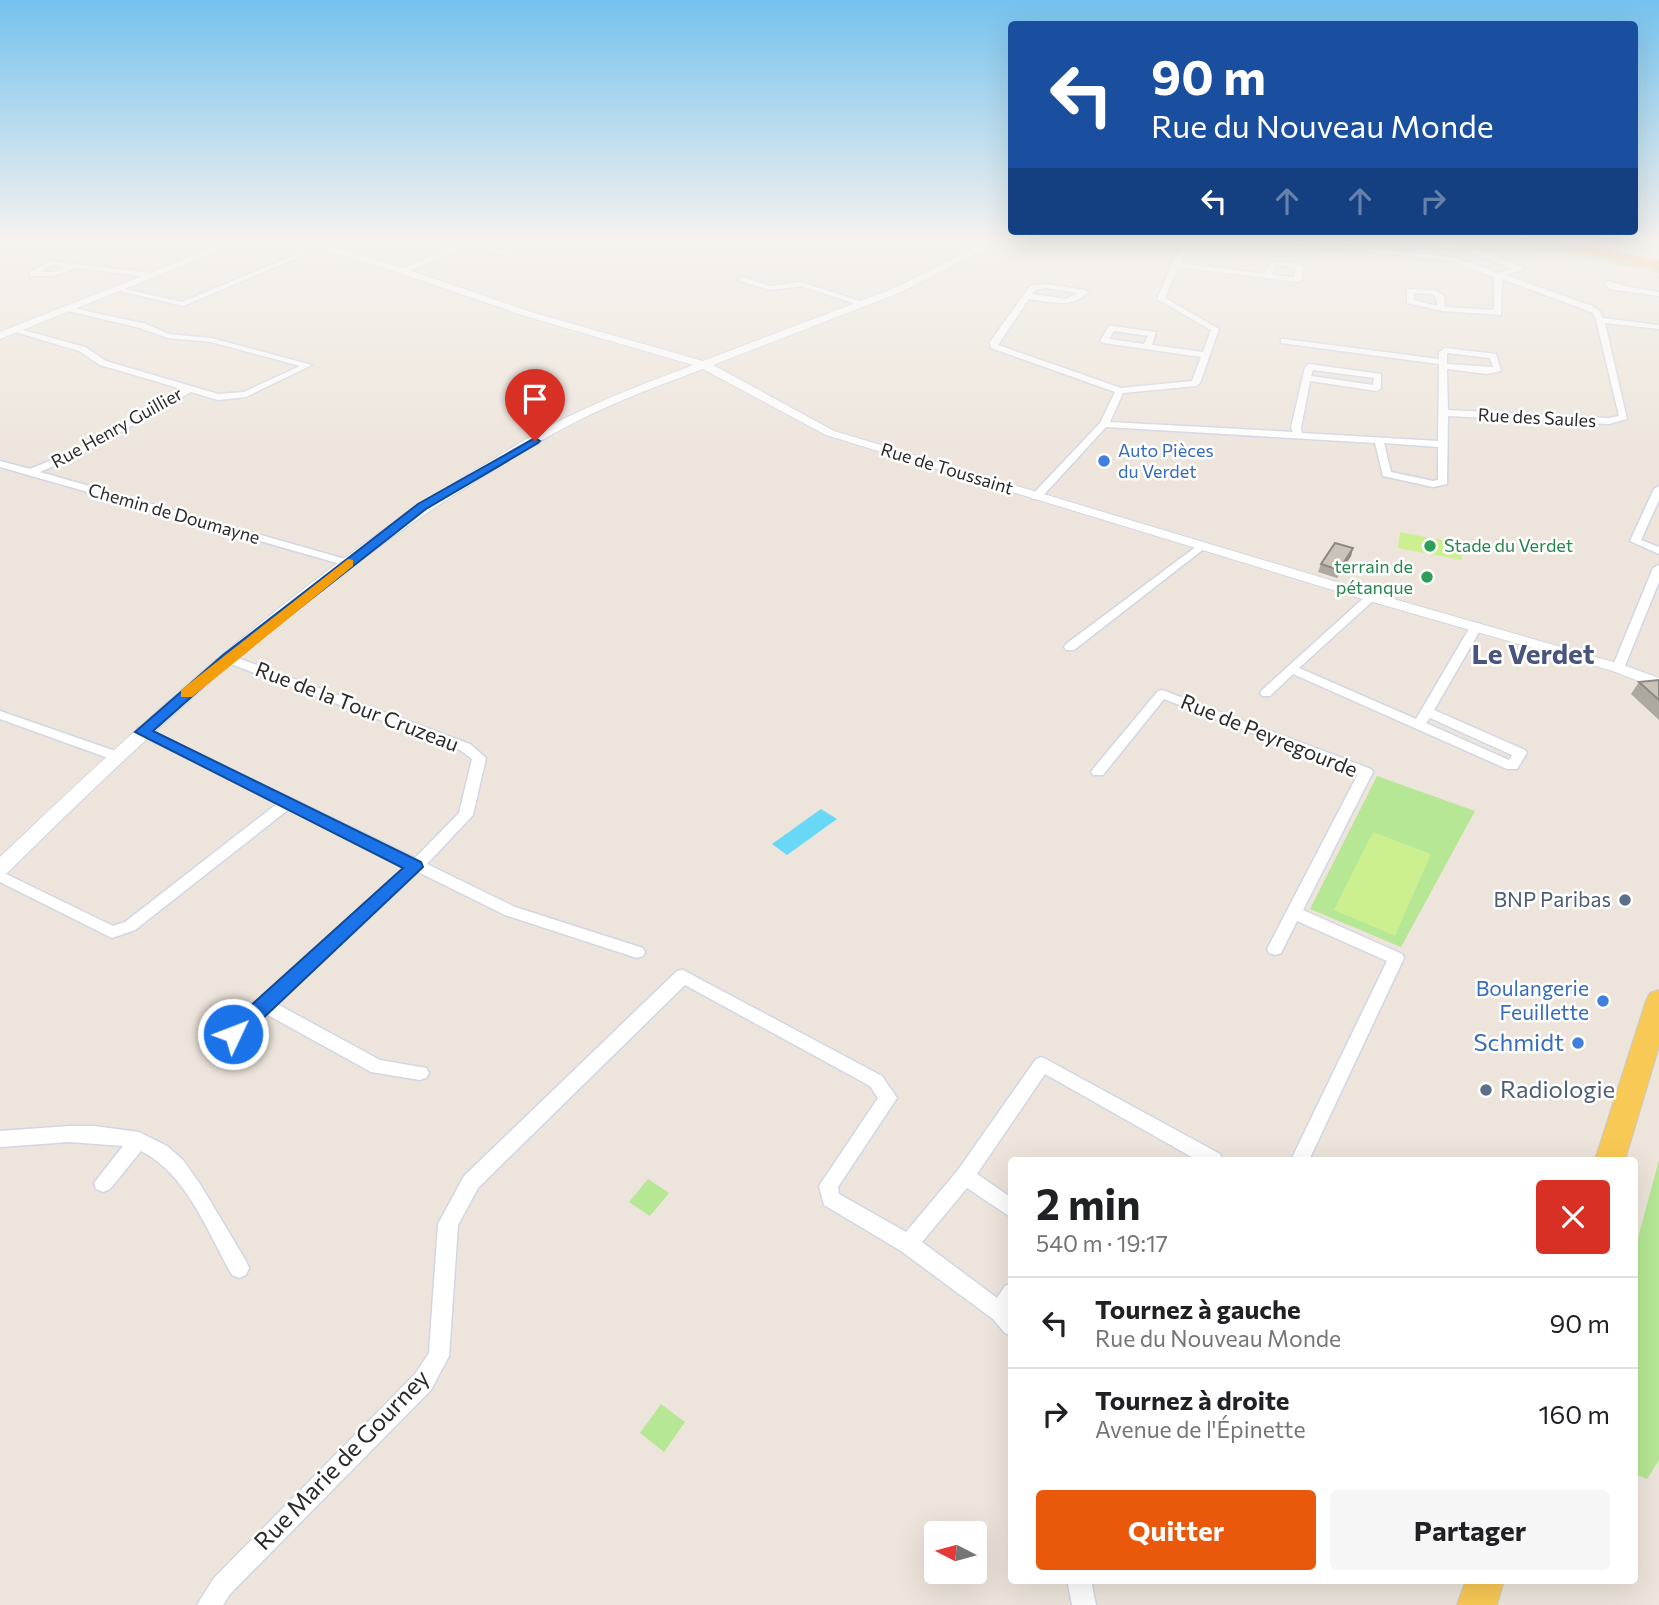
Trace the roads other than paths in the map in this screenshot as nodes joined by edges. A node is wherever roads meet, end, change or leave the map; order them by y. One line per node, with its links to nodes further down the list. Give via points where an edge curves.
1 (52, 314): 10 (street)
2 (92, 314): 18 (street, via 168,336 211,340 307,365 232,397)
3 (528, 314): 16 (street, Rue de Toussaint)
4 (834, 314): 16 (street)
5 (1015, 314): 19 (street, via 994,346)
6 (1188, 314): 14 (street, via 1215,329)
7 (1597, 314): 8 (street)
8 (1600, 320): 9 (street); 20 (street, Rue des Saules, via 1624,417 1619,420)
9 (1659, 327)
10 (15, 329): 11 (street); 18 (street, Rue Henry Guillier)
11 (0, 336)
12 (1284, 341): 15 (street)
13 (1147, 347): 13 (street, via 1153,334 1112,328 1104,341); 14 (street)
14 (1205, 355): 19 (street, via 1196,383)
15 (1444, 364): 15 (street, via 1445,350 1462,351 1493,356 1498,369); 20 (street)
16 (704, 365): 28 (street, Rue de Toussaint, via 830,433); 31 (street, via 577,416 422,506)
17 (1307, 378): 17 (street, via 1377,388 1378,376 1309,367); 22 (street)
18 (189, 389): 26 (street, Rue Henry Guillier, via 79,452)
19 (1120, 391): 21 (street)
20 (1443, 413): 24 (street)
21 (1104, 424): 22 (street); 28 (street)
22 (1298, 435): 23 (street)
23 (1379, 440): 24 (street); 24 (street, via 1386,474 1433,484 1443,482)
24 (1443, 444)
25 (0, 464): 26 (street, Chemin de Doumayne)
26 (30, 473): 31 (street, Chemin de Doumayne)
27 (1659, 489): 30 (street, via 1635,541)
28 (1036, 497): 29 (street, Rue de Toussaint)
29 (1201, 546): 33 (street, Rue de Toussaint); 35 (street)
30 (1659, 551)
31 (348, 563): 36 (street)
32 (1659, 568): 37 (street)
33 (1371, 597): 34 (street, Rue de Toussaint); 38 (street)
34 (1476, 627): 37 (street, Rue de Toussaint); 41 (street)
35 (1070, 647)
36 (228, 658): 44 (street); 48 (street, Rue de la Tour Cruzeau, via 466,747 479,758 466,815)
37 (1618, 668): 39 (street, Rue de Toussaint)
38 (1291, 669): 40 (street); 43 (street)
39 (1659, 684)
40 (1266, 693)
41 (1427, 712): 43 (street); 43 (street, via 1520,753 1512,766)
42 (0, 715): 45 (street)
43 (1419, 725)
44 (143, 732): 45 (street); 47 (street)
45 (116, 755): 49 (street)
46 (1098, 772): 51 (street, Rue de Peyregourde, via 1162,694 1366,772)
47 (287, 803): 48 (street); 50 (street, via 130,926 112,932)
48 (415, 867): 53 (street, via 510,911); 55 (street)
49 (0, 868)
50 (0, 876)
51 (1293, 912): 52 (street, Rue de Peyregourde); 61 (street, via 1396,958)
52 (1275, 949)
53 (637, 952)
54 (1659, 1001): 62 (main road)
55 (264, 1005): 56 (street); 57 (street, via 377,1067)
56 (233, 1034)
57 (420, 1073)
58 (0, 1139): 59 (street, via 82,1134)
59 (139, 1140): 64 (street); 67 (street, via 175,1164)
60 (1208, 1157): 63 (street, via 1042,1064)
61 (1301, 1157)
62 (1612, 1157)
63 (965, 1176): 65 (street); 66 (street)
64 (103, 1183)
65 (1008, 1206)
66 (908, 1244): 68 (street); 71 (street, Rue Marie de Gourney, via 831,1199 828,1186 888,1098 876,1082 683,976 471,1182 448,1224 439,1356 423,1382 222,1586)
67 (239, 1268)
68 (1006, 1319)
69 (1080, 1584): 72 (street)
70 (1484, 1584): 73 (main road)
71 (209, 1605)
72 (1084, 1605)
73 (1476, 1605)

